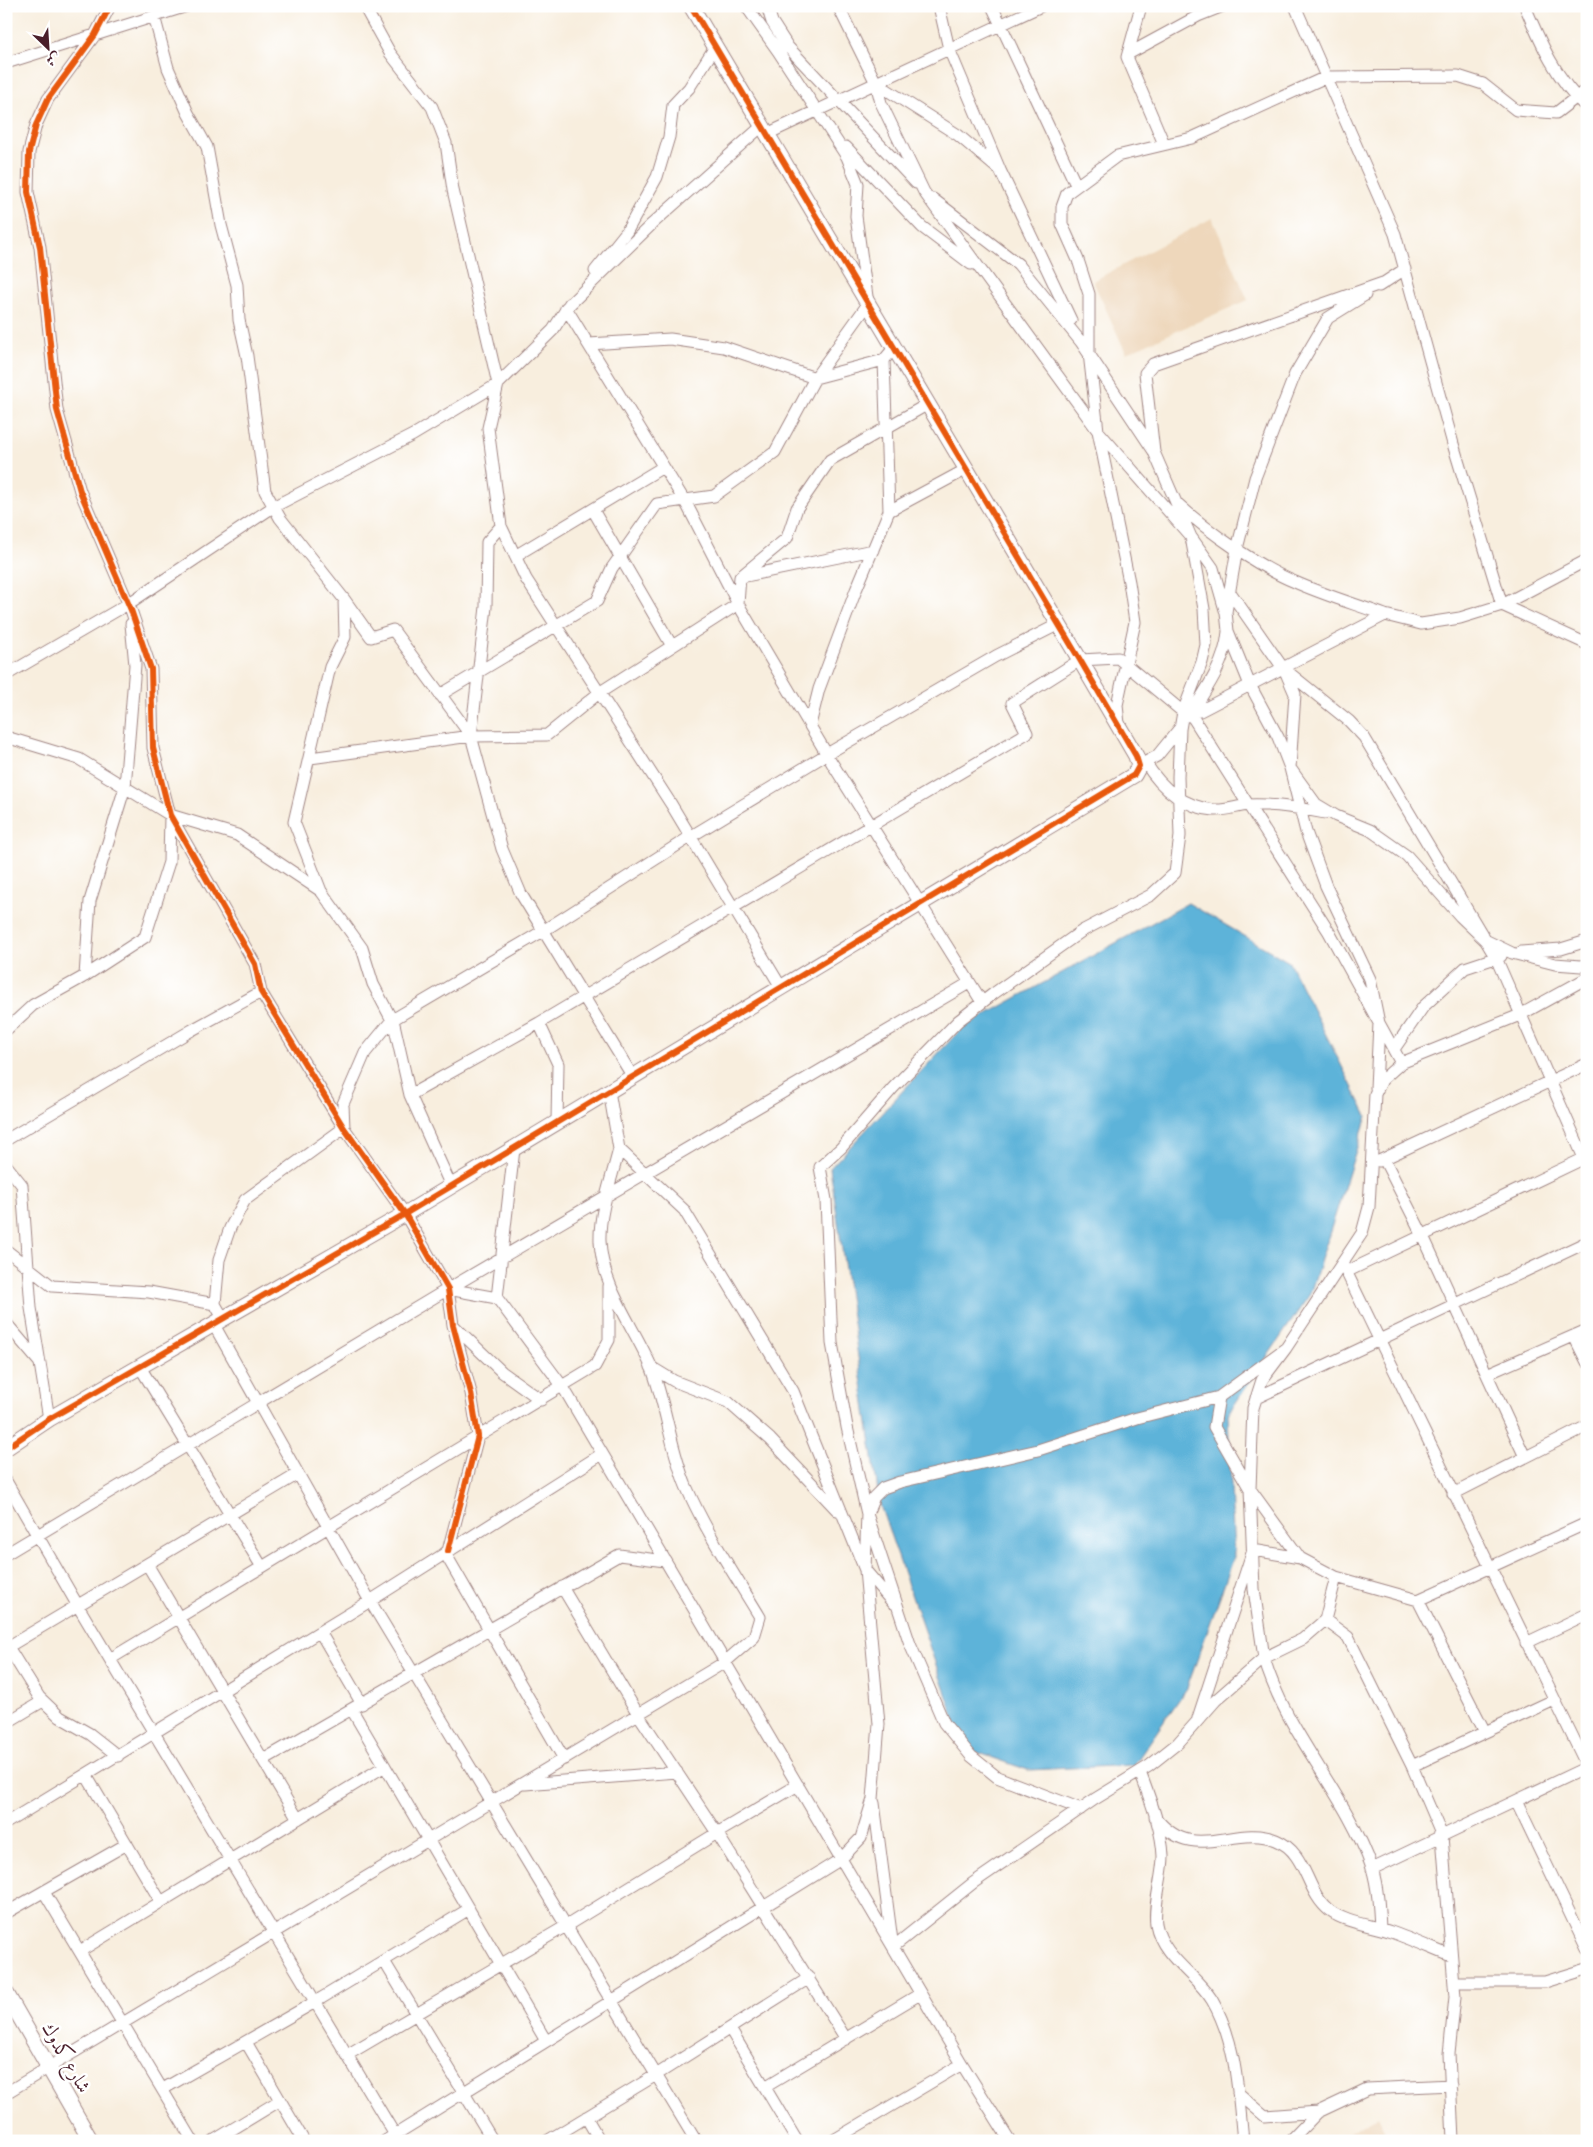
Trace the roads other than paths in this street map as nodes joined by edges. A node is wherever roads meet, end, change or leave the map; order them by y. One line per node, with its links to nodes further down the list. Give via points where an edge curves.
1 (110, 6): 19 (street)
2 (187, 6): 16 (street)
3 (364, 6): 48 (street, via 390,53 432,107 446,143 453,190)
4 (690, 6): 20 (street)
5 (746, 6): 30 (street)
6 (753, 6): 17 (street)
7 (766, 6): 17 (street)
8 (838, 6): 25 (street)
9 (939, 6): 21 (street)
10 (992, 6): 18 (street)
11 (1041, 6): 18 (street)
12 (1141, 6): 22 (street)
13 (1223, 6): 22 (street)
14 (1295, 6): 24 (street)
15 (1525, 6): 27 (street, via 1544,50)
16 (154, 16): 19 (street); 57 (street, via 168,68 207,147 221,225 237,285 238,320 247,356 265,491)
17 (772, 22): 28 (street, via 788,47)
18 (1000, 25): 21 (street); 35 (street)
19 (95, 35): 23 (street); 70 (street, via 42,112 31,145 28,178 40,247 57,410 80,491)
20 (714, 47): 32 (street); 41 (street, via 689,88 673,105 669,137 657,177 631,224)
21 (949, 49): 25 (street); 34 (street)
22 (1128, 54): 33 (street)
23 (6, 63)
24 (1326, 77): 27 (street, via 1458,76 1483,84 1516,110 1556,113); 33 (street, via 1192,138); 37 (street, via 1395,234)
25 (876, 83): 28 (street); 34 (street, via 958,136); 36 (street, via 881,103)
26 (1587, 89): 27 (street)
27 (1575, 97): 29 (street)
28 (838, 100): 30 (street); 36 (street)
29 (1587, 108)
30 (816, 111): 31 (street); 32 (street)
31 (822, 122): 38 (street, via 922,227); 40 (street, via 847,157 858,184 856,216)
32 (764, 130): 40 (street); 41 (street, via 652,224)
33 (1164, 144): 35 (street, via 1117,156)
34 (1000, 170): 42 (street)
35 (1076, 186): 45 (street, via 1067,192 1062,207 1062,224 1089,294)
36 (924, 192): 38 (street); 42 (street, via 1018,264)
37 (1404, 269): 39 (street); 72 (street)
38 (980, 270): 51 (street)
39 (1383, 283): 52 (street, via 1153,364 1145,373); 62 (street, via 1328,318 1295,374 1255,478)
40 (868, 304): 44 (street); 47 (street)
41 (566, 308): 43 (street); 48 (street, via 553,330)
42 (1081, 342): 45 (street)
43 (589, 344): 47 (street, via 670,339 724,347); 53 (street)
44 (894, 348): 46 (street); 49 (street)
45 (1089, 354): 51 (street); 52 (street)
46 (884, 360): 47 (street); 50 (street)
47 (815, 378): 55 (street, via 775,452 714,496)
48 (498, 384): 57 (street, via 413,434); 60 (street, via 488,428)
49 (928, 404): 50 (street); 54 (street)
50 (885, 428): 59 (street); 67 (street, via 830,460 797,508 787,538)
51 (1098, 431): 61 (street); 81 (street, via 1134,622)
52 (1154, 452): 56 (street)
53 (664, 467): 55 (street); 58 (street)
54 (967, 469): 59 (street); 75 (street)
55 (684, 501): 65 (street, via 657,504); 71 (street)
56 (1175, 501): 61 (street); 62 (street)
57 (273, 507): 69 (street); 70 (street)
58 (593, 510): 64 (street); 65 (street)
59 (889, 511): 63 (street)
60 (501, 526): 64 (street); 83 (street, via 487,542 486,607)
61 (1191, 537): 73 (street, via 1213,568); 88 (street, via 1204,610 1206,645)
62 (1237, 549): 68 (street); 74 (street, via 1294,582)
63 (873, 550): 67 (street); 89 (street, via 818,689)
64 (515, 556): 76 (street)
65 (620, 556): 76 (street, via 597,601); 79 (street)
66 (1587, 560): 72 (street)
67 (740, 577): 71 (street)
68 (1230, 592): 73 (street); 82 (street)
69 (344, 599): 87 (street, via 370,637 393,630); 95 (street, via 345,637 330,667)
70 (128, 604): 84 (street); 98 (street, via 135,664); 102 (street, via 150,669 152,748)
71 (738, 604): 79 (street); 89 (street)
72 (1502, 606): 74 (street, via 1460,618 1421,624); 78 (street)
73 (1226, 612): 77 (street)
74 (1385, 615): 82 (street)
75 (1059, 624): 80 (street); 94 (street, via 996,656)
76 (556, 626): 83 (street); 86 (street)
77 (1228, 631): 85 (street); 88 (street, via 1227,650 1216,673)
78 (1587, 644)
79 (672, 646): 86 (street)
80 (1080, 660): 81 (street, via 1118,658); 90 (street); 104 (street, via 1012,703 1027,733)
81 (1127, 665): 88 (street); 90 (street, via 1117,705)
82 (1283, 668): 85 (street); 97 (street, via 1295,694); 110 (street, via 1364,737)
83 (479, 672): 87 (street); 92 (street)
84 (6, 675)
85 (1250, 685): 88 (street, via 1200,711); 97 (street)
86 (599, 693): 92 (street, via 547,735); 105 (street)
87 (440, 695): 92 (street)
88 (1187, 712): 91 (street); 100 (street)
89 (810, 725): 94 (street)
90 (1119, 726): 96 (street)
91 (1180, 729): 96 (street, via 1157,756); 99 (street)
92 (470, 736): 95 (street); 109 (street, via 502,849 521,894)
93 (6, 737): 98 (street, via 79,759)
94 (827, 754): 104 (street); 105 (street)
95 (310, 758): 106 (street, via 294,822)
96 (1142, 764): 99 (street); 107 (street, via 1134,775)
97 (1290, 768): 101 (street); 103 (street, via 1316,804)
98 (125, 787): 102 (street); 115 (street, via 90,902)
99 (1179, 800): 100 (street, via 1215,810); 121 (street, via 1180,836 1174,874 1151,895 1082,931)
100 (1248, 805): 101 (street); 125 (street, via 1329,932)
101 (1300, 808): 103 (street); 125 (street, via 1326,886 1370,979)
102 (170, 815): 106 (street, via 237,835); 115 (street, via 169,862 145,937); 119 (street, via 256,964)
103 (1336, 816): 110 (street, via 1370,830 1407,856)
104 (871, 825): 107 (street); 108 (street)
105 (690, 837): 108 (street); 109 (street)
106 (321, 891): 123 (street, via 362,948 373,984)
107 (921, 903): 117 (street); 118 (street)
108 (733, 906): 118 (street); 120 (street)
109 (544, 931): 120 (street); 123 (street)
110 (1485, 940): 112 (street); 113 (street)
111 (1587, 941): 112 (street, via 1561,949)
112 (1512, 953): 113 (street); 114 (street, via 1555,964)
113 (1496, 958): 122 (street); 127 (street, via 1465,968 1423,1007)
114 (1587, 965)
115 (85, 976): 126 (street, via 33,1005)
116 (1587, 978): 122 (street)
117 (969, 983): 121 (street); 144 (street)
118 (781, 987): 130 (street)
119 (261, 992): 136 (street); 137 (street)
120 (583, 995): 124 (street); 130 (street)
121 (982, 1002): 187 (street, via 917,1062 841,1148 820,1167 826,1200 832,1343)
122 (1520, 1015): 128 (street); 131 (street)
123 (392, 1020): 134 (street); 136 (street, via 365,1053 343,1104)
124 (539, 1023): 134 (street); 135 (street, via 558,1064)
125 (1379, 1023): 127 (street); 133 (street)
126 (6, 1030)
127 (1394, 1049): 128 (street)
128 (1401, 1063): 133 (street, via 1382,1080)
129 (1587, 1064): 131 (street)
130 (633, 1076): 132 (street)
131 (1548, 1081): 140 (street); 141 (street)
132 (609, 1091): 135 (street); 139 (street)
133 (1375, 1094): 142 (street)
134 (410, 1095): 145 (street)
135 (557, 1122): 138 (street)
136 (344, 1128): 147 (street); 157 (street, via 244,1200 219,1260)
137 (6, 1140)
138 (514, 1149): 145 (street); 151 (street)
139 (618, 1149): 144 (street); 146 (street)
140 (1384, 1159): 142 (street); 148 (street)
141 (1586, 1160): 148 (street)
142 (1372, 1164): 152 (street, via 1369,1207 1362,1233)
143 (6, 1165): 153 (street, via 22,1185)
144 (645, 1174): 146 (street); 189 (street, via 684,1210 793,1391)
145 (451, 1186): 147 (street)
146 (607, 1195): 151 (street); 154 (street, via 600,1240 602,1264)
147 (405, 1214): 155 (street); 159 (street)
148 (1423, 1236): 152 (street); 158 (street)
149 (1587, 1242): 158 (street)
150 (6, 1250): 153 (street)
151 (502, 1257): 155 (street); 156 (street)
152 (1344, 1267): 164 (street); 165 (street)
153 (29, 1269): 157 (street, via 52,1286 149,1292); 167 (street, via 31,1308)
154 (609, 1286): 169 (street); 171 (street, via 609,1340 595,1366)
155 (448, 1289): 156 (street); 161 (street); 175 (street)
156 (497, 1298): 171 (street)
157 (215, 1304): 159 (street)
158 (1455, 1305): 164 (street); 170 (street)
159 (218, 1321): 168 (street); 175 (street)
160 (6, 1323): 167 (street)
161 (452, 1325): 174 (street, via 502,1372); 178 (street, via 471,1393)
162 (1587, 1330): 163 (street)
163 (1574, 1336): 166 (street); 170 (street)
164 (1380, 1341): 173 (street); 186 (street)
165 (1286, 1348): 172 (street); 173 (street, via 1262,1380)
166 (1587, 1362)
167 (41, 1364): 176 (street)
168 (140, 1367): 176 (street); 179 (street)
169 (651, 1367): 189 (street, via 674,1381 728,1402 770,1439); 217 (street, via 685,1484 707,1529 760,1618 754,1637)
170 (1487, 1374): 182 (street)
171 (563, 1387): 174 (street); 181 (street)
172 (1219, 1397): 185 (street, via 1214,1427); 187 (street, via 1137,1418 1038,1450 900,1482 883,1488 874,1497)
173 (1256, 1398): 185 (street, via 1252,1408)
174 (541, 1400): 178 (street)
175 (258, 1403): 179 (street); 183 (street)
176 (49, 1419): 180 (street)
177 (1587, 1426): 182 (street)
178 (478, 1436): 191 (street); 194 (street)
179 (188, 1446): 188 (street); 192 (street)
180 (6, 1448)
181 (602, 1454): 194 (street); 197 (street)
182 (1525, 1457): 186 (street)
183 (298, 1474): 188 (street); 191 (street)
184 (6, 1482): 192 (street)
185 (1250, 1489): 193 (street); 196 (street)
186 (1454, 1494): 200 (street)
187 (867, 1514): 201 (street); 207 (street)
188 (230, 1515): 198 (street); 199 (street)
189 (842, 1516): 201 (street)
190 (1587, 1523): 200 (street)
191 (328, 1527): 199 (street); 205 (street)
192 (37, 1535): 195 (street); 206 (street)
193 (1253, 1550): 196 (street); 215 (street, via 1254,1589); 225 (street)
194 (447, 1552): 205 (street); 211 (street)
195 (6, 1554)
196 (1300, 1558): 202 (street)
197 (665, 1561): 203 (street, via 619,1555); 217 (street)
198 (147, 1564): 206 (street); 209 (street)
199 (262, 1567): 209 (street)
200 (1489, 1568): 204 (street); 213 (street)
201 (865, 1570): 207 (street); 239 (street, via 879,1724)
202 (1336, 1577): 204 (street); 210 (street)
203 (562, 1587): 211 (street); 223 (street)
204 (1418, 1600): 226 (street)
205 (370, 1601): 212 (street); 218 (street)
206 (78, 1606): 214 (street); 216 (street)
207 (896, 1606): 242 (street, via 944,1723 971,1756 997,1777)
208 (1587, 1614): 213 (street)
209 (179, 1617): 216 (street); 219 (street)
210 (1325, 1620): 215 (street, via 1303,1639); 232 (street, via 1348,1637)
211 (489, 1629): 218 (street); 229 (street)
212 (320, 1632): 219 (street); 222 (street)
213 (1526, 1643): 221 (street)
214 (7, 1648): 220 (street)
215 (1264, 1658): 225 (street); 252 (street, via 1278,1696 1336,1794)
216 (110, 1659): 227 (street)
217 (725, 1662): 223 (street); 238 (street)
218 (414, 1673): 222 (street); 241 (street)
219 (222, 1692): 227 (street); 230 (street)
220 (43, 1700): 224 (street); 228 (street, via 60,1717 90,1734)
221 (1554, 1700): 226 (street); 233 (street)
222 (357, 1707): 230 (street); 231 (street)
223 (638, 1714): 229 (street); 234 (street)
224 (6, 1722)
225 (1196, 1722): 235 (street, via 1178,1743)
226 (1485, 1732): 232 (street)
227 (154, 1733): 228 (street); 251 (street)
228 (118, 1756): 236 (street)
229 (564, 1758): 237 (street)
230 (263, 1760): 244 (street)
231 (385, 1766): 244 (street); 248 (street)
232 (1412, 1766): 247 (street)
233 (1587, 1766): 240 (street)
234 (677, 1772): 237 (street); 246 (street)
235 (1140, 1772): 242 (street); 243 (street)
236 (86, 1775): 245 (street); 249 (street)
237 (521, 1785): 241 (street)
238 (798, 1785): 246 (street); 250 (street)
239 (873, 1799): 250 (street, via 861,1838); 261 (street)
240 (1516, 1801): 247 (street); 262 (street)
241 (492, 1802): 248 (street); 258 (street)
242 (1080, 1809): 261 (street, via 973,1882)
243 (1154, 1815): 259 (street, via 1165,1828 1188,1840 1204,1842 1258,1836 1282,1842 1300,1860 1326,1907 1339,1916); 289 (street, via 1163,1855 1156,1924 1169,1952 1200,1984 1216,2007 1233,2054)
244 (298, 1819): 251 (street)
245 (6, 1823)
246 (717, 1833): 255 (street); 258 (street)
247 (1442, 1836): 252 (street); 264 (street)
248 (428, 1840): 256 (street); 260 (street)
249 (127, 1844): 253 (street); 254 (street)
250 (841, 1859): 255 (street); 261 (street)
251 (231, 1861): 254 (street); 260 (street)
252 (1372, 1869): 259 (street, via 1378,1893)
253 (44, 1892): 257 (street); 263 (street)
254 (162, 1902): 263 (street)
255 (765, 1906): 268 (street); 272 (street)
256 (469, 1909): 265 (street); 266 (street)
257 (6, 1913)
258 (566, 1926): 266 (street); 272 (street)
259 (1380, 1928): 264 (street)
260 (274, 1933): 273 (street); 275 (street)
261 (893, 1947): 271 (street)
262 (1587, 1950)
263 (80, 1951): 275 (street)
264 (1451, 1956): 269 (street)
265 (384, 1961): 273 (street); 274 (street)
266 (501, 1964): 274 (street); 278 (street)
267 (1587, 1969): 269 (street, via 1546,1982)
268 (809, 1978): 276 (street); 277 (street)
269 (1454, 1982): 284 (street, via 1449,2054)
270 (6, 1993): 282 (street, شارع كدوك)
271 (920, 1994): 277 (street); 281 (street)
272 (612, 2001): 278 (street); 283 (street)
273 (315, 2002): 279 (street); 280 (street)
274 (416, 2013): 280 (street); 287 (street)
275 (124, 2023): 282 (street); 286 (street)
276 (730, 2029): 283 (street); 285 (street)
277 (846, 2039): 285 (street)
278 (546, 2041): 287 (street)
279 (246, 2042): 286 (street); 290 (street)
280 (347, 2055): 293 (street)
281 (962, 2064): 294 (street); 304 (street)
282 (50, 2067): 288 (street); 295 (street, شارع كدوك)
283 (656, 2075): 292 (street); 302 (street)
284 (1451, 2085): 291 (street, via 1367,2089); 307 (street)
285 (765, 2087): 303 (street)
286 (163, 2089): 296 (street)
287 (464, 2092): 293 (street); 299 (street)
288 (6, 2093)
289 (1238, 2094): 291 (street, via 1265,2116); 305 (street)
290 (279, 2101): 297 (street); 298 (street)
291 (1318, 2112): 306 (street)
292 (586, 2117): 300 (street); 301 (street)
293 (393, 2139)
294 (1008, 2140)
295 (91, 2141)
296 (193, 2141)
297 (213, 2141)
298 (304, 2141)
299 (493, 2141)
300 (547, 2141)
301 (600, 2141)
302 (696, 2141)
303 (797, 2141)
304 (832, 2141)
305 (1243, 2141)
306 (1290, 2141)
307 (1453, 2141)

